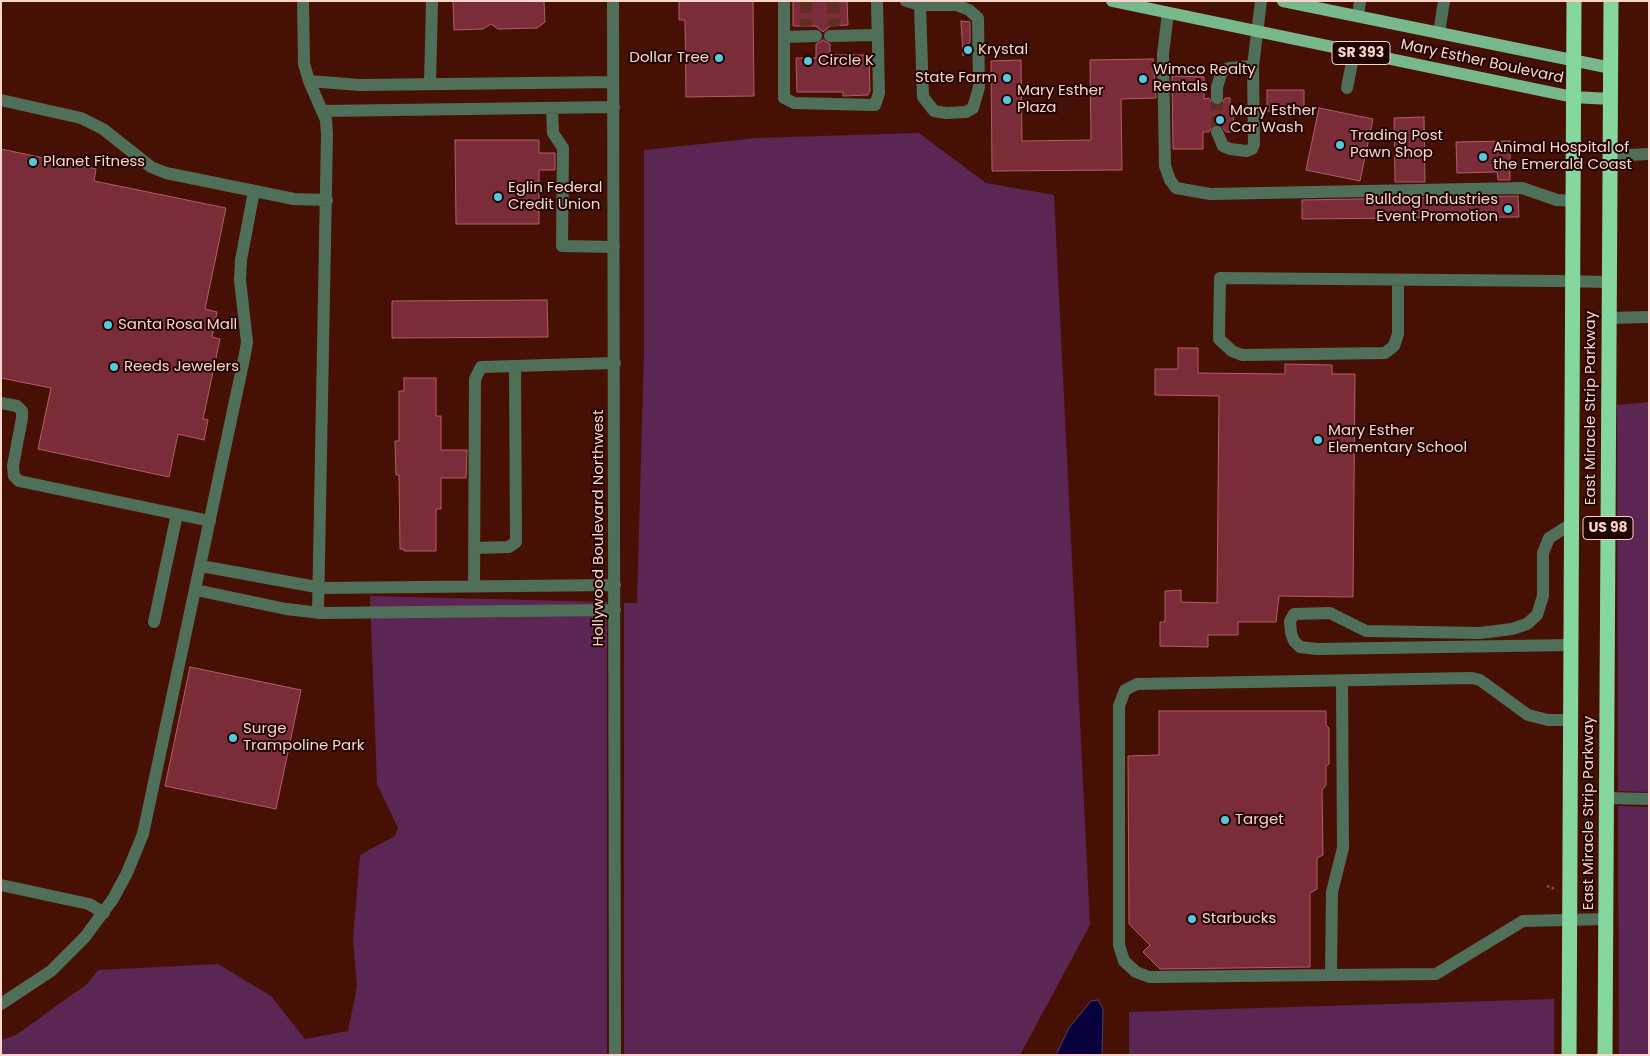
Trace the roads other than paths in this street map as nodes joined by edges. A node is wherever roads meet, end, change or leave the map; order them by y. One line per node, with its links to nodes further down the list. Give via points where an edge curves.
1 (303, 1): 28 (street, via 304,64)
2 (432, 1): 30 (street)
3 (613, 1): 29 (street, Hollywood Boulevard Northwest)
4 (784, 1): 23 (street)
5 (877, 1): 22 (street)
6 (906, 1): 15 (street)
7 (1112, 1): 16 (main road, Mary Esther Boulevard / SR 393)
8 (1261, 1): 18 (street)
9 (1283, 1): 17 (main road, Mary Esther Boulevard / SR 393)
10 (1360, 1): 17 (street)
11 (1444, 1): 21 (street)
12 (1574, 1): 25 (highway, East Miracle Strip Parkway / US 98)
13 (1611, 1): 27 (highway, East Miracle Strip Parkway / US 98)
14 (941, 3): 15 (street); 15 (street, via 969,10 978,18 979,87 973,108 966,112 946,114 934,111 924,97)
15 (920, 6)
16 (1168, 13): 18 (main road, Mary Esther Boulevard / SR 393); 44 (street, via 1163,54 1166,166 1176,188 1210,194 1522,188 1557,200)
17 (1358, 16): 21 (main road, Mary Esther Boulevard / SR 393)
18 (1256, 31): 24 (main road, Mary Esther Boulevard / SR 393); 26 (street)
19 (833, 32): 22 (street)
20 (809, 33): 23 (street)
21 (1439, 33): 25 (main road, Mary Esther Boulevard / SR 393)
22 (877, 35): 23 (street, via 879,93 875,106 794,103 784,98)
23 (785, 37)
24 (1354, 52): 31 (street); 32 (main road, Mary Esther Boulevard / SR 393)
25 (1574, 61): 27 (main road, Mary Esther Boulevard / SR 393); 32 (highway, East Miracle Strip Parkway / US 98)
26 (1252, 66): 33 (street, via 1222,71); 39 (street, via 1252,149 1230,150 1223,146)
27 (1611, 68): 34 (highway, East Miracle Strip Parkway / US 98)
28 (309, 81): 30 (street, via 360,85); 38 (street)
29 (613, 82): 30 (street); 36 (street, Hollywood Boulevard Northwest)
30 (430, 84)
31 (1347, 88)
32 (1573, 97): 34 (main road, Mary Esther Boulevard / SR 393); 44 (highway, East Miracle Strip Parkway / US 98)
33 (1217, 98)
34 (1611, 99): 41 (highway, East Miracle Strip Parkway / US 98)
35 (1, 100): 42 (street, via 81,118 103,129 151,167 166,173)
36 (614, 107): 37 (street); 45 (street, Hollywood Boulevard Northwest)
37 (552, 108): 38 (street); 45 (street, via 553,133 563,148 562,246)
38 (322, 111): 43 (street, via 328,134)
39 (1217, 132)
40 (1649, 154): 41 (street)
41 (1610, 156): 48 (highway, East Miracle Strip Parkway / US 98)
42 (254, 191): 43 (street, via 294,199); 55 (street, via 240,280 247,342)
43 (327, 200): 61 (street)
44 (1573, 201): 47 (highway, East Miracle Strip Parkway / US 98)
45 (614, 246): 51 (street, Hollywood Boulevard Northwest)
46 (1398, 280): 46 (street, via 1398,334 1394,346 1385,353 1242,355 1219,339 1220,278); 47 (street)
47 (1572, 281): 48 (street); 56 (highway, East Miracle Strip Parkway / US 98)
48 (1609, 282): 50 (highway, East Miracle Strip Parkway / US 98)
49 (1649, 317): 50 (street)
50 (1609, 318): 69 (highway, East Miracle Strip Parkway / US 98)
51 (615, 363): 52 (street); 59 (street, Hollywood Boulevard Northwest)
52 (515, 366): 57 (street, via 481,367 475,379); 57 (street, via 516,542 509,547)
53 (1, 402): 54 (street, via 17,406 22,411 12,466 19,481)
54 (177, 514): 55 (street); 65 (street)
55 (210, 521): 58 (street)
56 (1571, 524): 66 (highway, East Miracle Strip Parkway / US 98); 66 (street, via 1548,538 1543,553 1543,596 1537,615 1527,624 1480,633 1366,631 1330,612 1294,614 1290,621 1294,641 1300,647 1317,650)
57 (474, 548): 60 (street)
58 (201, 566): 61 (street); 62 (street)
59 (615, 585): 60 (street); 63 (street, Hollywood Boulevard Northwest)
60 (474, 586): 61 (street)
61 (318, 588): 64 (street)
62 (196, 590): 64 (street); 72 (street, via 148,819 127,873)
63 (615, 610): 64 (street); 77 (street, Hollywood Boulevard Northwest)
64 (318, 613)
65 (154, 622)
66 (1571, 645): 68 (highway, East Miracle Strip Parkway / US 98)
67 (1342, 682): 68 (street, via 1472,678 1480,680 1528,715 1548,720); 75 (street, via 1343,848 1332,892); 75 (street, via 1137,684 1125,690 1119,706 1119,945 1124,961 1136,972 1149,977)
68 (1570, 720): 74 (highway, East Miracle Strip Parkway / US 98)
69 (1606, 798): 70 (street); 73 (highway, East Miracle Strip Parkway / US 98)
70 (1649, 799)
71 (1, 885): 72 (street, via 89,904)
72 (104, 913): 76 (street, via 51,971)
73 (1606, 919): 74 (street); 79 (highway, East Miracle Strip Parkway / US 98)
74 (1570, 920): 75 (street, via 1523,921 1436,974); 78 (highway, East Miracle Strip Parkway / US 98)
75 (1331, 975)
76 (1, 1004)
77 (615, 1055)
78 (1569, 1055)
79 (1605, 1055)

